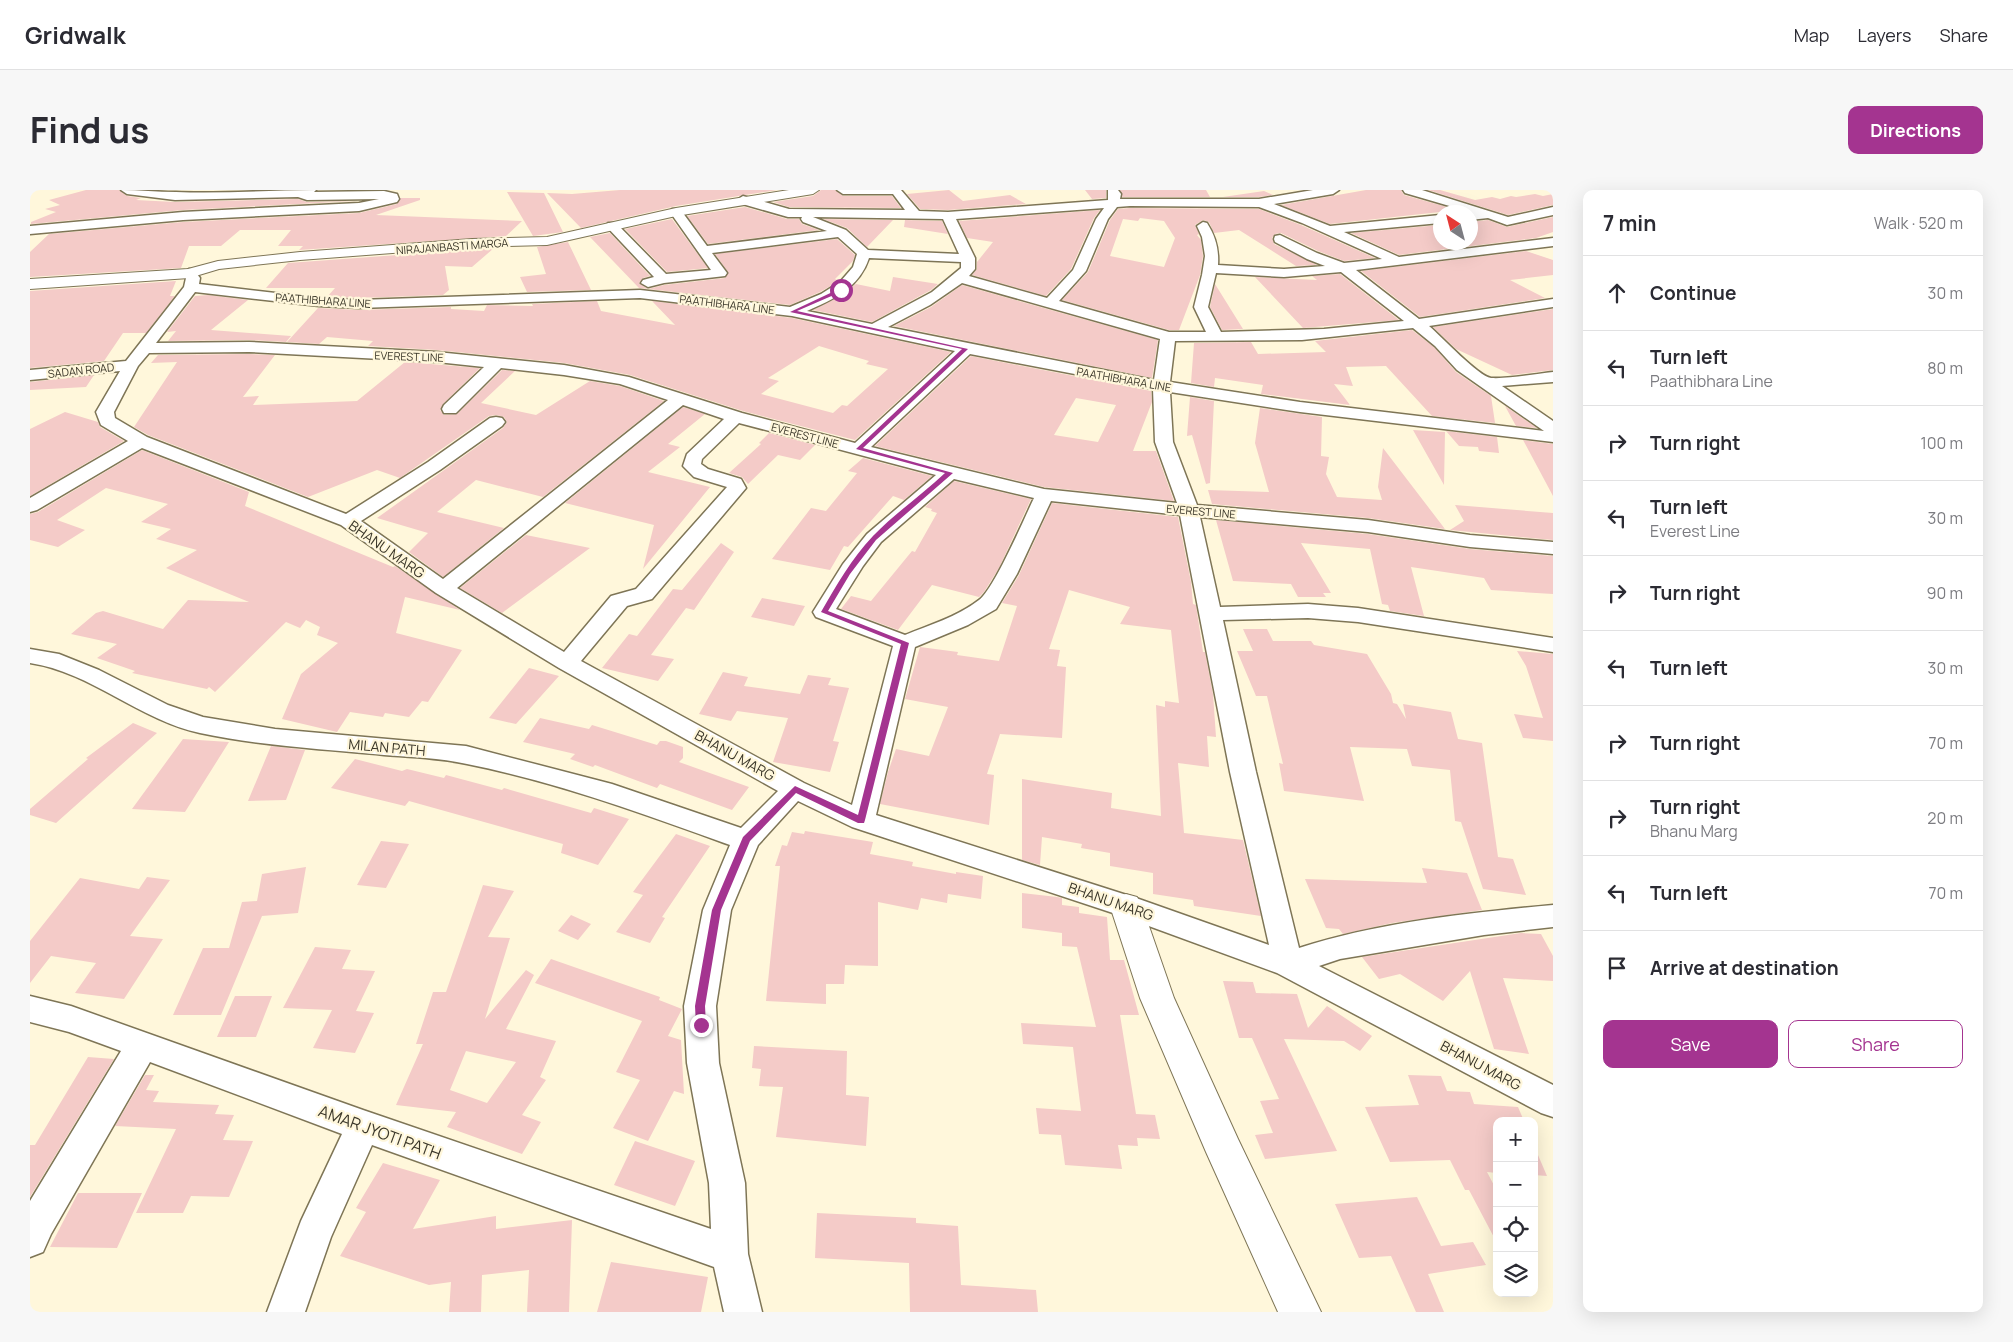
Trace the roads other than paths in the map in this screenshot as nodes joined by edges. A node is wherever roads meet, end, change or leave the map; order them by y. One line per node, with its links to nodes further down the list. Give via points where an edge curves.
1 (127, 190): 8 (street, via 175,196)
2 (814, 190): 10 (street, NIRAJANBASTI MARGA)
3 (843, 190): 4 (street)
4 (902, 190): 15 (street)
5 (1232, 190): 11 (street)
6 (1333, 190): 11 (street)
7 (1409, 190): 16 (street)
8 (304, 192): 23 (street, via 307,196 384,194 393,196 393,199 359,207 183,216)
9 (1112, 197): 11 (street, via 1130,202); 18 (street); 39 (street, via 1079,271)
10 (742, 200): 12 (street, NIRAJANBASTI MARGA); 13 (street)
11 (1259, 203): 24 (street)
12 (676, 212): 21 (street, NIRAJANBASTI MARGA); 28 (street)
13 (788, 213): 15 (street); 25 (street)
14 (1550, 213): 20 (street)
15 (915, 214): 18 (street)
16 (1488, 214): 17 (street); 20 (street)
17 (1478, 215)
18 (948, 216): 30 (street)
19 (1433, 220): 24 (street)
20 (1507, 221): 27 (street)
21 (612, 226): 35 (street); 36 (street, NIRAJANBASTI MARGA, via 547,241 472,242 435,248 300,256 218,265)
22 (1203, 226): 32 (street, via 1209,236 1213,256)
23 (30, 230)
24 (1329, 230): 31 (street)
25 (843, 233): 28 (street); 29 (street)
26 (1280, 239): 33 (street)
27 (1553, 243): 31 (street)
28 (704, 250): 35 (street, via 720,273)
29 (864, 254): 30 (street); 41 (street, via 855,277 841,290)
30 (968, 258): 34 (street, via 968,269)
31 (1400, 262): 33 (street)
32 (1210, 269): 33 (street, via 1284,273); 44 (street, via 1201,307)
33 (1346, 269): 42 (street)
34 (961, 278): 39 (street); 43 (street)
35 (663, 279): 38 (street, via 648,283)
36 (190, 280): 37 (street, NIRAJANBASTI MARGA, via 67,280); 38 (street, PAATHIBHARA LINE, via 319,302 358,304); 47 (street, BHANU MARG)
37 (30, 284)
38 (640, 294): 41 (street, PAATHIBHARA LINE)
39 (1050, 303): 45 (street)
40 (1553, 304): 42 (street)
41 (792, 312): 43 (street, PAATHIBHARA LINE)
42 (1416, 324): 44 (street, via 1302,335); 51 (street)
43 (876, 328): 46 (street, PAATHIBHARA LINE)
44 (1216, 336): 45 (street)
45 (1168, 337): 52 (street)
46 (966, 349): 52 (street, PAATHIBHARA LINE); 58 (street)
47 (139, 356): 48 (street, EVEREST LINE, via 249,347); 49 (street, SADAN ROAD); 57 (street, BHANU MARG, via 105,412 107,421)
48 (498, 362): 53 (street, EVEREST LINE, via 623,380); 63 (street, via 450,409 496,422)
49 (30, 375)
50 (1553, 377): 51 (street)
51 (1485, 383): 55 (street)
52 (1161, 386): 56 (street, PAATHIBHARA LINE, via 1300,407); 62 (street, via 1164,442)
53 (679, 400): 54 (street, EVEREST LINE); 65 (street)
54 (736, 417): 58 (street, EVEREST LINE); 70 (street, via 693,458 692,466 701,473 734,483 737,488 644,594 619,601)
55 (1553, 429)
56 (1553, 437)
57 (140, 441): 61 (street); 63 (street, BHANU MARG)
58 (859, 449): 59 (street, EVEREST LINE)
59 (950, 473): 60 (street, EVEREST LINE); 67 (street, via 874,538 847,573 824,612)
60 (1045, 495): 62 (street, EVEREST LINE); 67 (street, via 1007,574 988,604 960,620)
61 (30, 506)
62 (1189, 510): 64 (street, EVEREST LINE, via 1368,526 1470,541); 66 (street)
63 (348, 520): 65 (street, BHANU MARG)
64 (1553, 548)
65 (443, 589): 70 (street, BHANU MARG)
66 (1212, 614): 68 (street, via 1308,611 1358,615); 76 (street, via 1243,772)
67 (905, 643): 72 (street)
68 (1553, 645)
69 (30, 656): 73 (street, MILAN PATH, via 52,659 91,675 158,711 200,725 275,737 466,756 603,790)
70 (567, 663): 71 (street, BHANU MARG)
71 (795, 789): 72 (street, BHANU MARG); 73 (street)
72 (861, 820): 74 (street, BHANU MARG)
73 (746, 840): 82 (street, via 717,910 700,1006 703,1063 727,1183)
74 (1126, 906): 76 (street, BHANU MARG); 85 (street, via 1157,998)
75 (1553, 916): 76 (street, via 1484,923 1340,947)
76 (1288, 964): 79 (street, BHANU MARG)
77 (30, 1009): 78 (street, AMAR JYOTI PATH, via 71,1019)
78 (142, 1046): 80 (street, AMAR JYOTI PATH); 81 (street)
79 (1553, 1102)
80 (362, 1126): 82 (street, AMAR JYOTI PATH); 83 (street, via 314,1234)
81 (30, 1239)
82 (730, 1254): 84 (street)
83 (286, 1312)
84 (744, 1312)
85 (1300, 1312)

